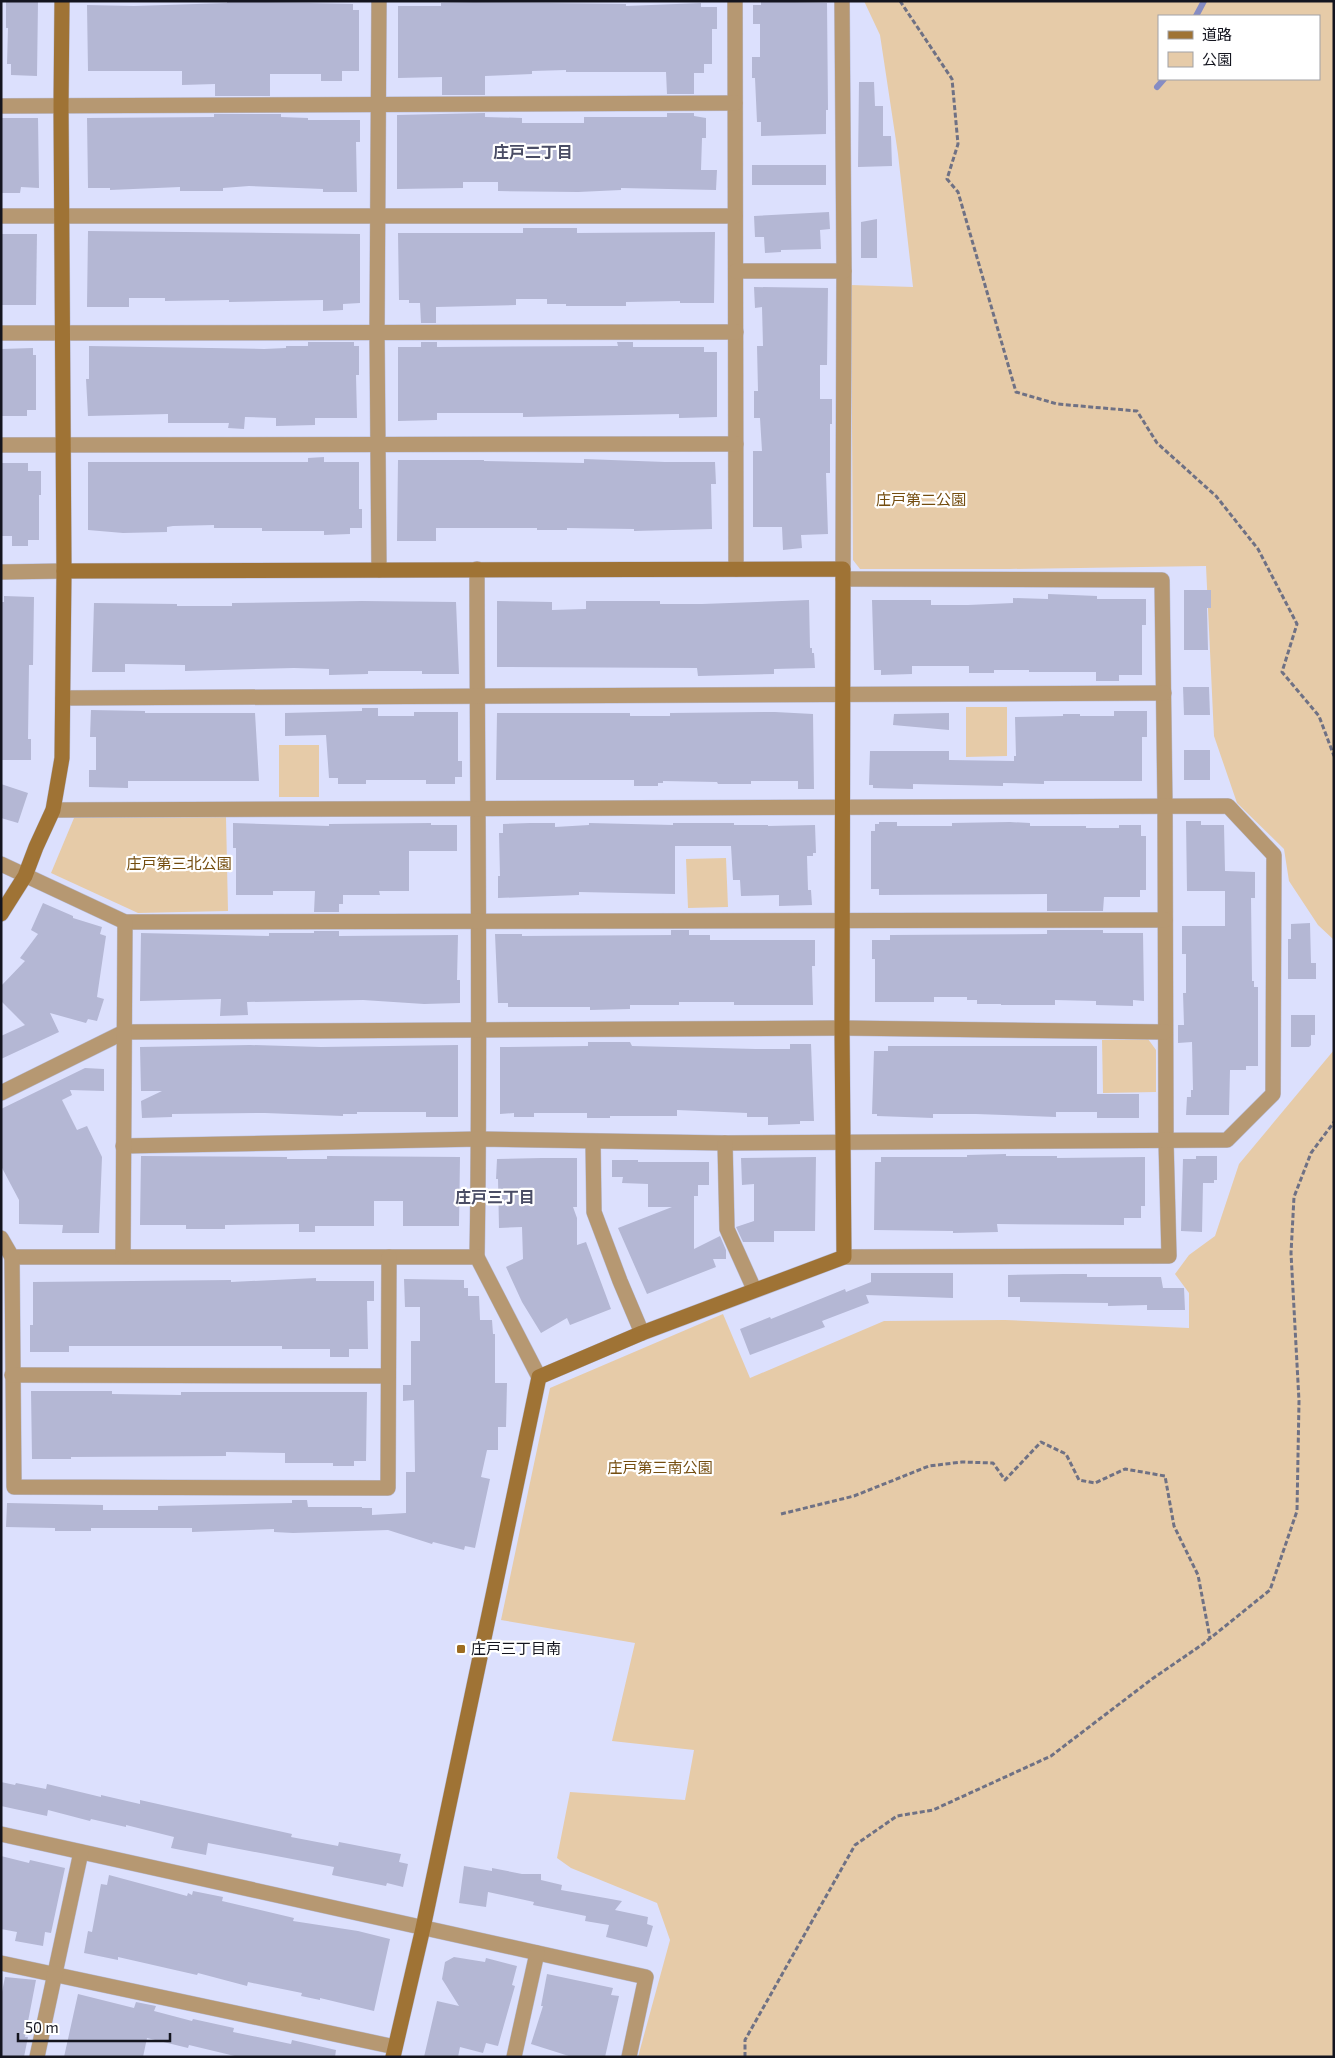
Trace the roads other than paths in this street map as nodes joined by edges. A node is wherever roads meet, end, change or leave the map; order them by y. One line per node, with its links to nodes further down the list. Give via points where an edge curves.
1 (62, 1): 8 (street)
2 (379, 1): 6 (street)
3 (735, 1): 5 (street)
4 (842, 1): 14 (street)
5 (735, 103): 6 (street); 12 (street)
6 (377, 105): 8 (street); 11 (street)
7 (1, 106): 8 (street)
8 (61, 106): 10 (street)
9 (1, 216): 10 (street)
10 (62, 216): 11 (street); 18 (street)
11 (379, 216): 12 (street); 15 (street)
12 (735, 216): 13 (street)
13 (736, 271): 14 (street); 16 (street)
14 (844, 271): 28 (street)
15 (377, 332): 16 (street); 18 (street); 21 (street)
16 (736, 332): 19 (street)
17 (1, 333): 18 (street)
18 (64, 334): 20 (street)
19 (736, 444): 21 (street); 25 (street)
20 (64, 445): 21 (street); 22 (street); 27 (street)
21 (379, 445): 23 (street)
22 (1, 446)
23 (379, 570): 24 (street); 27 (street)
24 (477, 570): 25 (street); 31 (street)
25 (736, 570): 28 (street)
26 (1, 572): 27 (street)
27 (64, 572): 32 (street)
28 (843, 574): 29 (street, via 1162,580); 30 (street)
29 (1164, 694): 30 (street); 33 (street)
30 (844, 695): 31 (street); 34 (street)
31 (477, 696): 32 (street); 35 (street)
32 (63, 698): 36 (street, via 62,758)
33 (1166, 806): 34 (street); 41 (street); 50 (street, via 1228,806 1274,855 1273,1094 1228,1140)
34 (844, 807): 35 (street); 42 (street)
35 (476, 808): 36 (street); 40 (street)
36 (53, 810): 38 (street)
37 (1, 864): 38 (street)
38 (25, 876): 39 (street); 43 (street)
39 (1, 914)
40 (477, 920): 42 (street); 43 (street); 45 (street)
41 (1165, 920): 42 (street); 47 (street)
42 (843, 921): 44 (street)
43 (125, 922): 46 (street)
44 (842, 1028): 45 (street); 47 (street); 52 (street)
45 (480, 1031): 46 (street); 49 (street)
46 (124, 1032): 48 (street); 54 (street)
47 (1165, 1032): 50 (street)
48 (1, 1093)
49 (479, 1139): 51 (street); 54 (street); 59 (street)
50 (1166, 1141): 52 (street); 60 (street, via 1169,1256)
51 (593, 1142): 53 (street); 62 (street, via 594,1212)
52 (843, 1142): 53 (street); 60 (street)
53 (725, 1143): 61 (street, via 727,1229)
54 (123, 1146): 56 (street)
55 (1, 1238): 57 (street)
56 (123, 1256): 57 (street); 58 (street)
57 (12, 1257): 63 (street)
58 (389, 1257): 59 (street); 64 (street)
59 (477, 1257): 65 (street)
60 (844, 1257): 61 (street)
61 (754, 1289): 62 (street)
62 (642, 1333): 65 (street)
63 (12, 1375): 64 (street); 64 (street, via 14,1487 368,1488 388,1488)
64 (388, 1376)
65 (539, 1377): 68 (street)
66 (1, 1834): 67 (street)
67 (81, 1852): 68 (street); 71 (street)
68 (422, 1928): 69 (street); 72 (street)
69 (537, 1953): 74 (street); 75 (street, via 646,1977)
70 (1, 1963): 71 (street)
71 (54, 1974): 72 (street); 73 (street)
72 (394, 2052)
73 (37, 2057)
74 (514, 2057)
75 (629, 2057)

